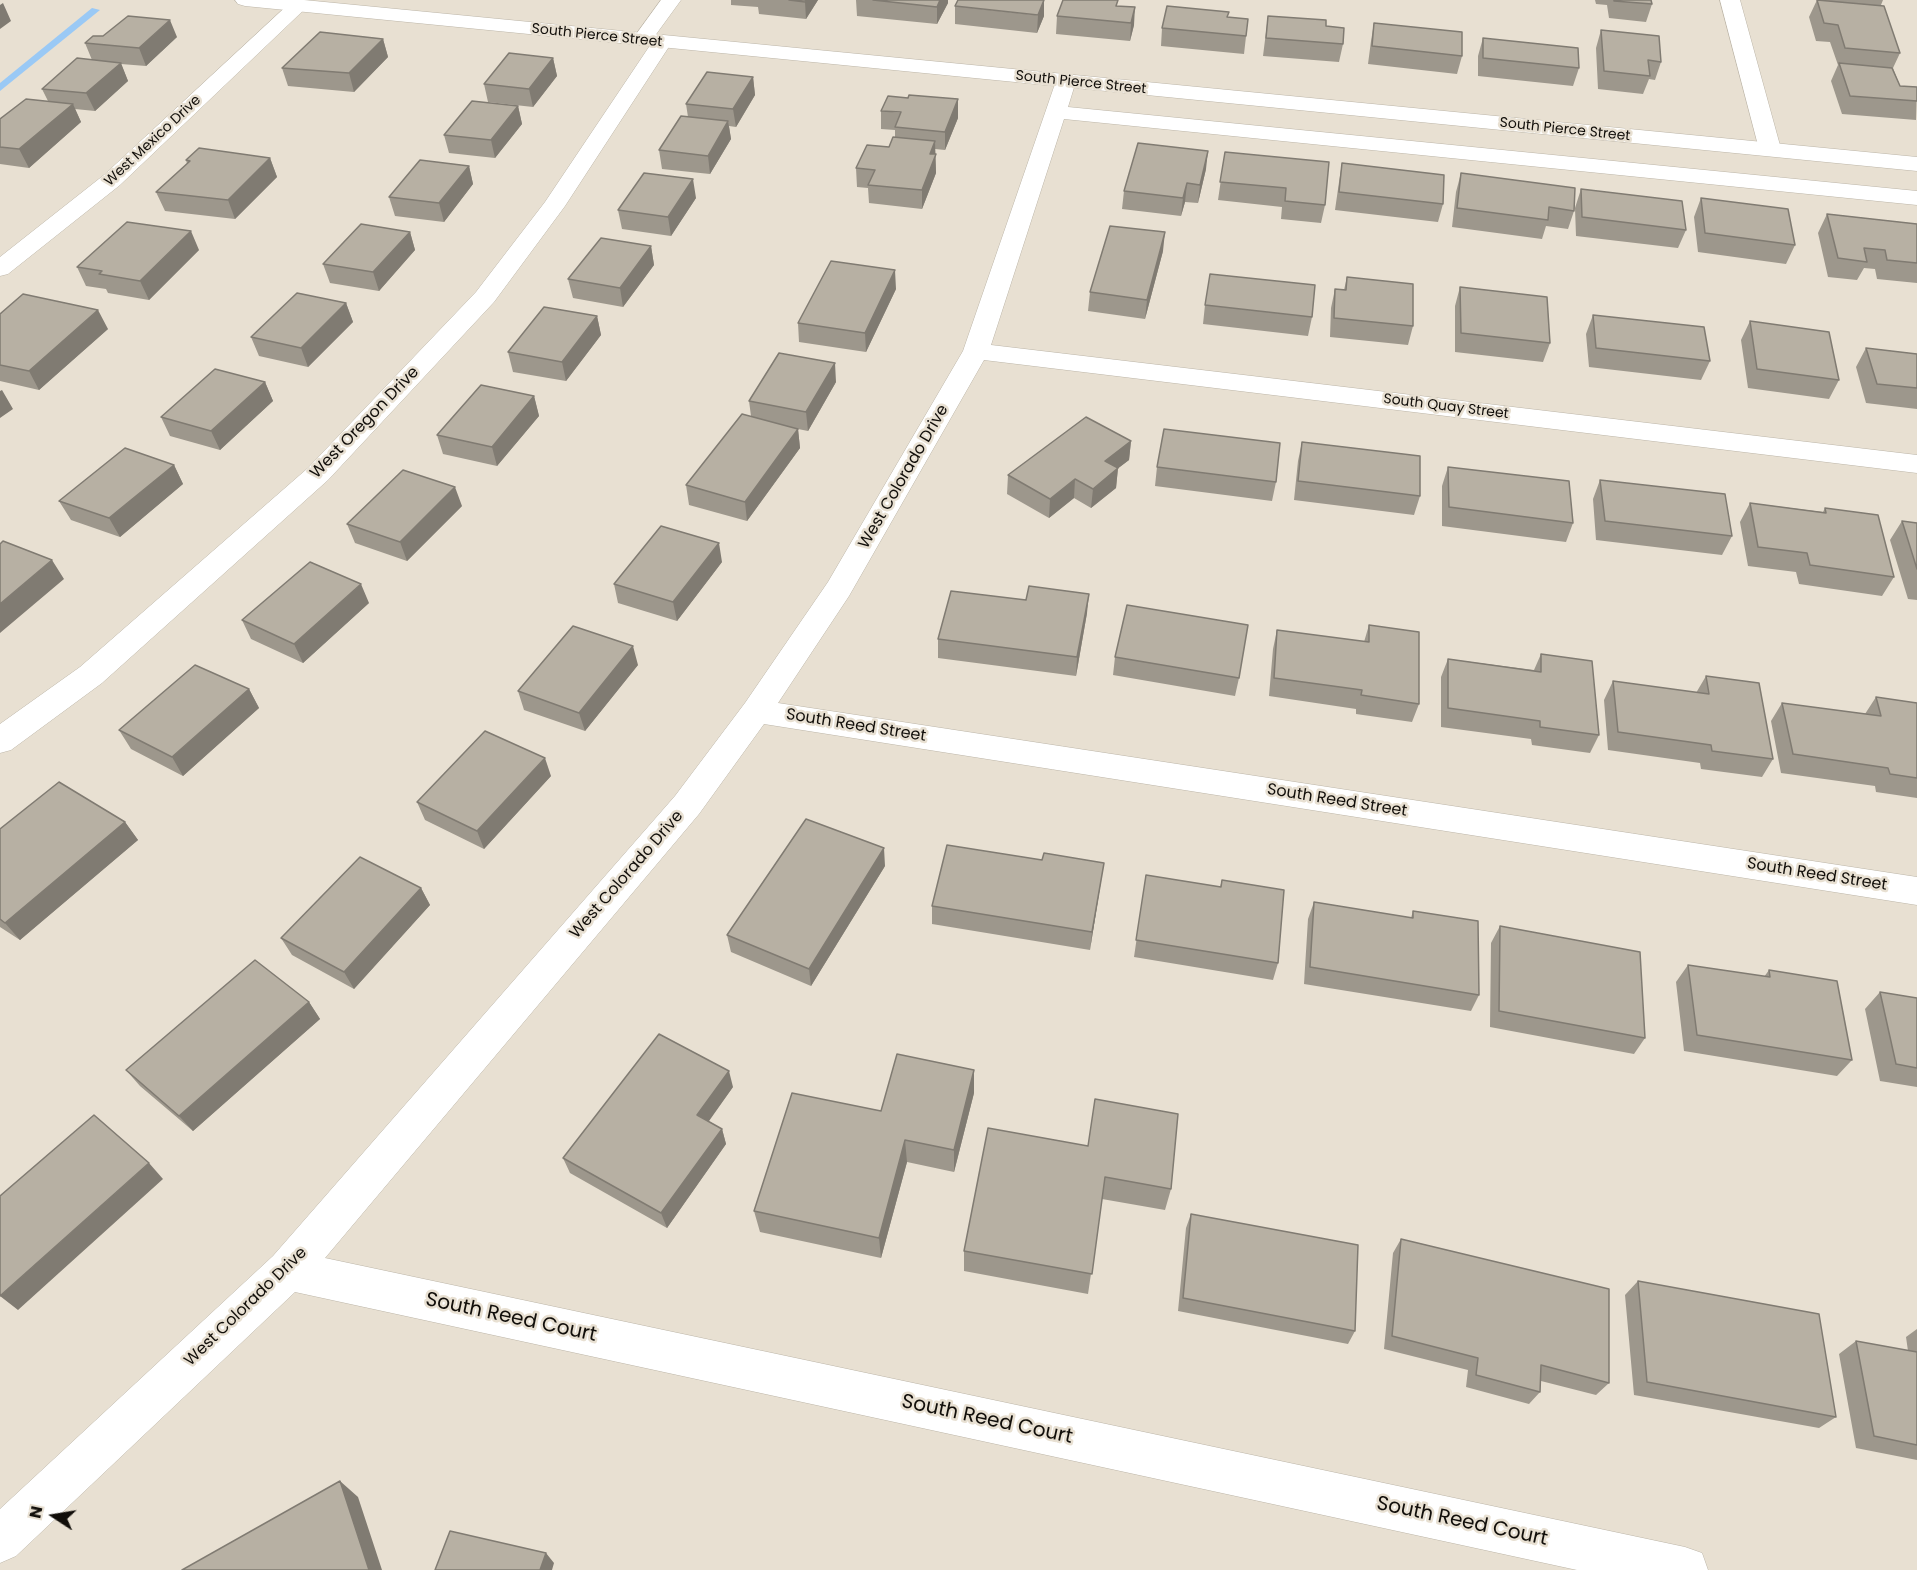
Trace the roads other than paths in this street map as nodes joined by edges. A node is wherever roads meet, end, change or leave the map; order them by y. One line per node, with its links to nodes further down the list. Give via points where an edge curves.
1 (245, 0): 4 (street, South Pierce Street)
2 (671, 0): 5 (street, West Oregon Drive)
3 (1730, 0): 7 (street)
4 (298, 5): 5 (street, South Pierce Street); 10 (street, West Mexico Drive, via 112,180)
5 (652, 41): 6 (street, South Pierce Street); 14 (street, West Oregon Drive, via 554,206 486,297 318,474 91,675)
6 (1061, 97): 7 (street, South Pierce Street); 9 (street, South Pierce Street); 11 (street, West Colorado Drive)
7 (1770, 149): 8 (street, South Pierce Street)
8 (1917, 164)
9 (1917, 198)
10 (0, 269)
11 (976, 351): 12 (street, South Quay Street); 13 (street, West Colorado Drive, via 839,589)
12 (1917, 464)
13 (756, 711): 15 (street, South Reed Street); 16 (street, West Colorado Drive, via 687,805)
14 (0, 741)
15 (1917, 891)
16 (288, 1270): 17 (street, West Colorado Drive); 18 (street, South Reed Court)
17 (0, 1540)
18 (1686, 1570)

